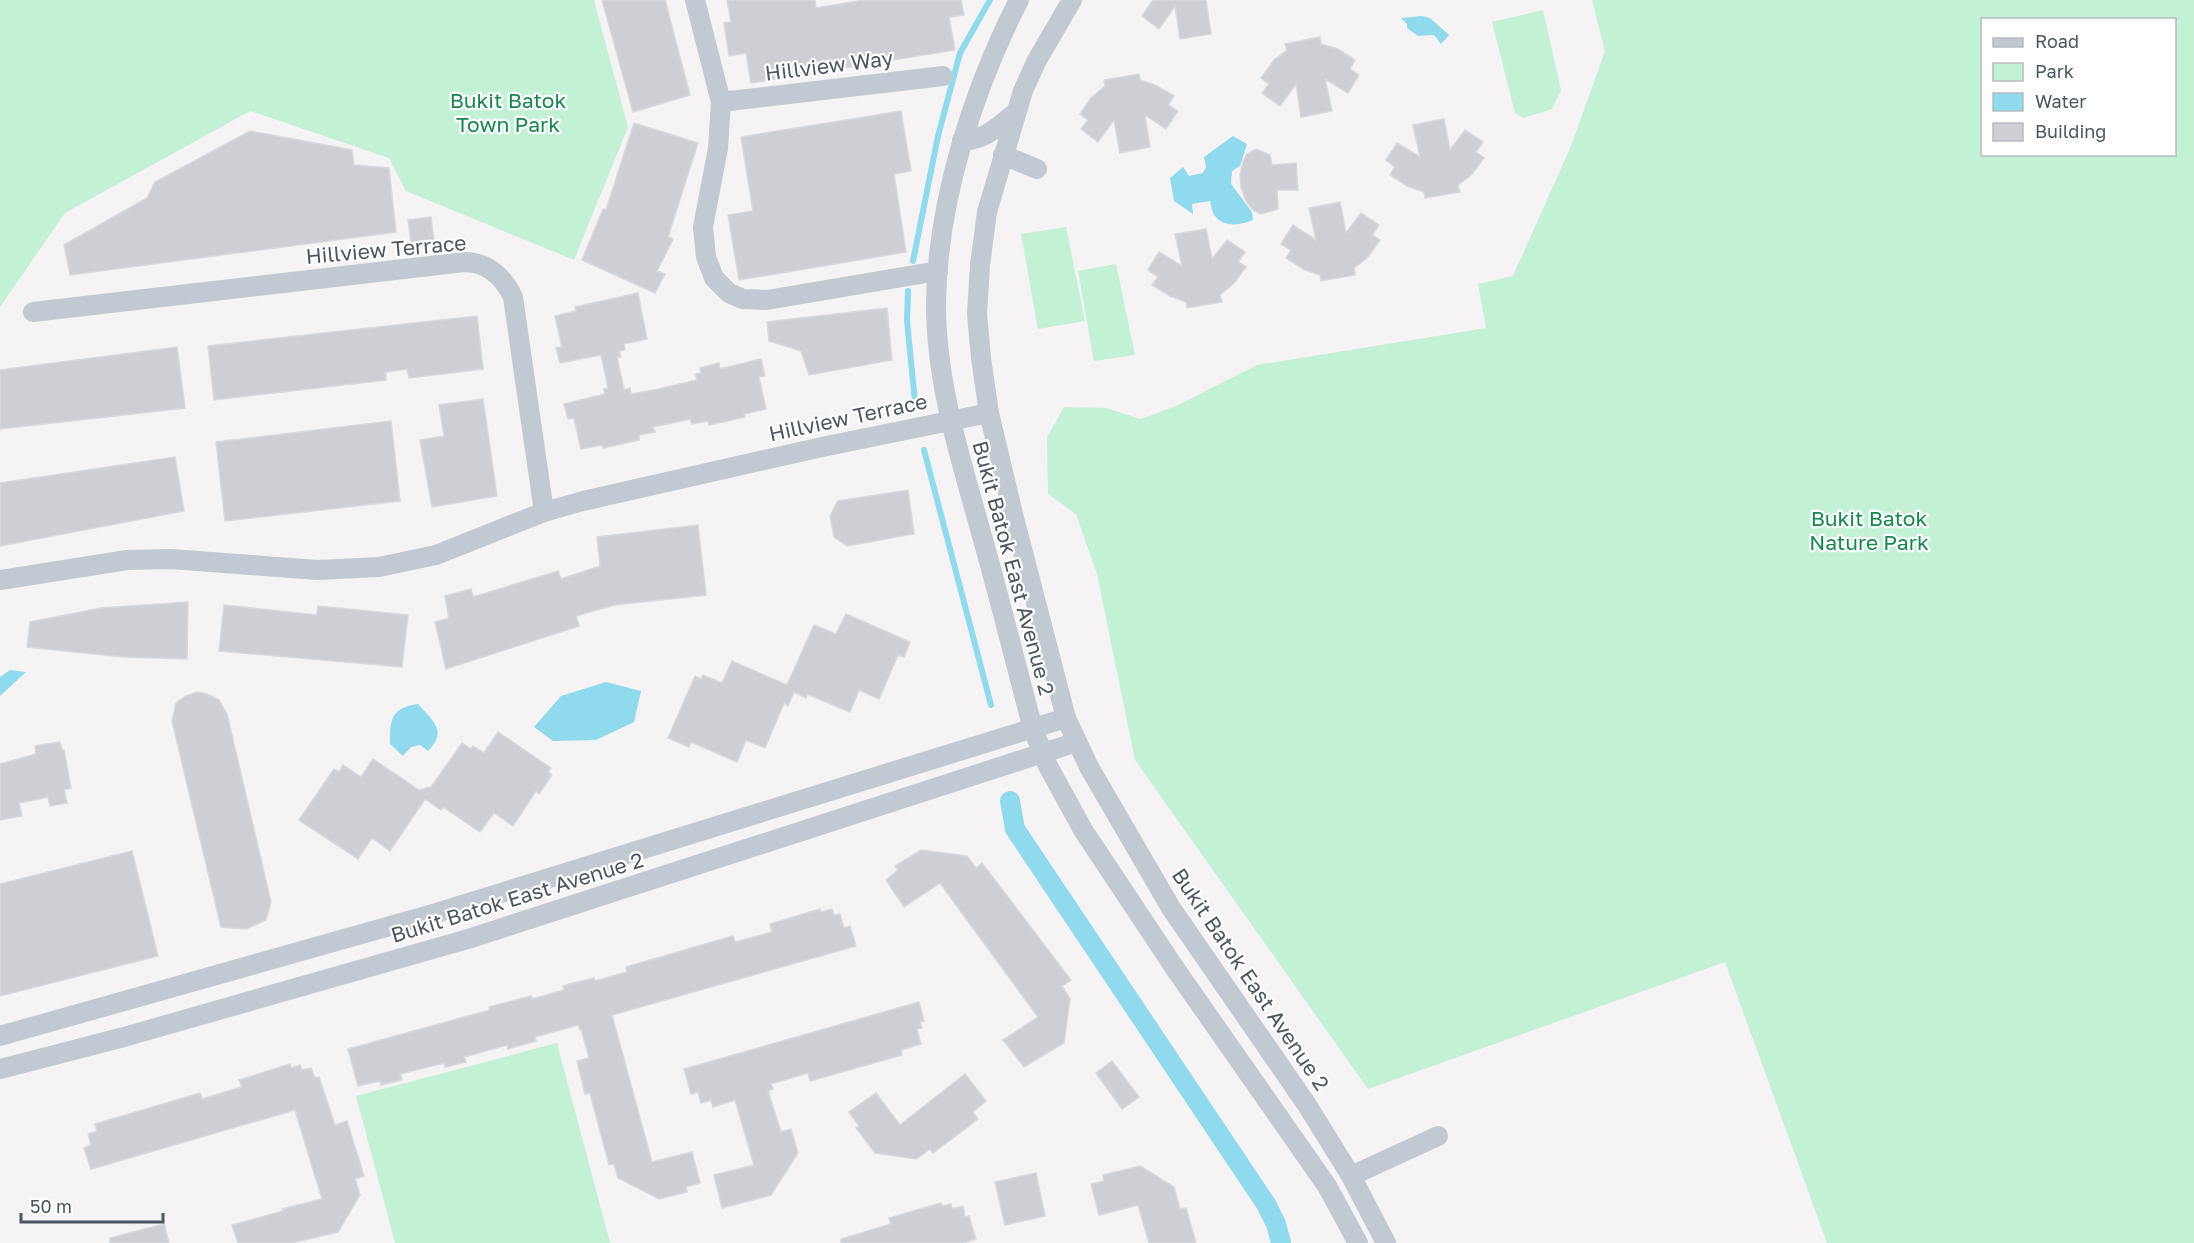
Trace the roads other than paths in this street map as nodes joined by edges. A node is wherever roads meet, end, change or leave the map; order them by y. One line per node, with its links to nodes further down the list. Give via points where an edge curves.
1 (695, 0): 5 (street)
2 (1019, 0): 7 (street, Bukit Batok East Avenue 2, via 992,57)
3 (1072, 0): 6 (street, Bukit Batok East Avenue 2, via 1036,62)
4 (943, 76): 5 (street, Hillview Way)
5 (721, 102): 10 (street, via 718,148 703,227 706,256 714,278 729,293 743,299 767,300)
6 (1015, 113): 7 (street, via 984,135 972,141); 8 (street, Bukit Batok East Avenue 2)
7 (962, 140): 10 (street, Bukit Batok East Avenue 2)
8 (1003, 155): 9 (street); 12 (street, Bukit Batok East Avenue 2, via 1003,177 987,212 977,314)
9 (1036, 169)
10 (938, 271): 13 (street, Bukit Batok East Avenue 2, via 936,306)
11 (33, 312): 14 (street, Hillview Terrace, via 474,262 502,279 513,297)
12 (988, 413): 13 (street, Hillview Terrace); 16 (street, Bukit Batok East Avenue 2)
13 (949, 420): 14 (street, Hillview Terrace); 17 (street, Bukit Batok East Avenue 2)
14 (544, 512): 15 (street, Hillview Terrace, via 436,555 379,567 318,570 171,559 127,560)
15 (0, 580)
16 (1066, 718): 17 (street, Bukit Batok East Avenue 2); 18 (street, Bukit Batok East Avenue 2)
17 (1033, 729): 19 (street, Bukit Batok East Avenue 2); 20 (street, Bukit Batok East Avenue 2, via 436,913)
18 (1077, 742): 19 (street, Bukit Batok East Avenue 2); 24 (street, Bukit Batok East Avenue 2, via 1171,908)
19 (1043, 754): 21 (street, Bukit Batok East Avenue 2, via 468,939); 25 (street, Bukit Batok East Avenue 2, via 1083,830 1327,1186)
20 (7, 1034): 21 (street)
21 (21, 1065): 22 (street, Bukit Batok East Avenue 2)
22 (0, 1070)
23 (1438, 1136): 24 (street)
24 (1351, 1176): 26 (street, Bukit Batok East Avenue 2)
25 (1358, 1243)
26 (1386, 1243)

